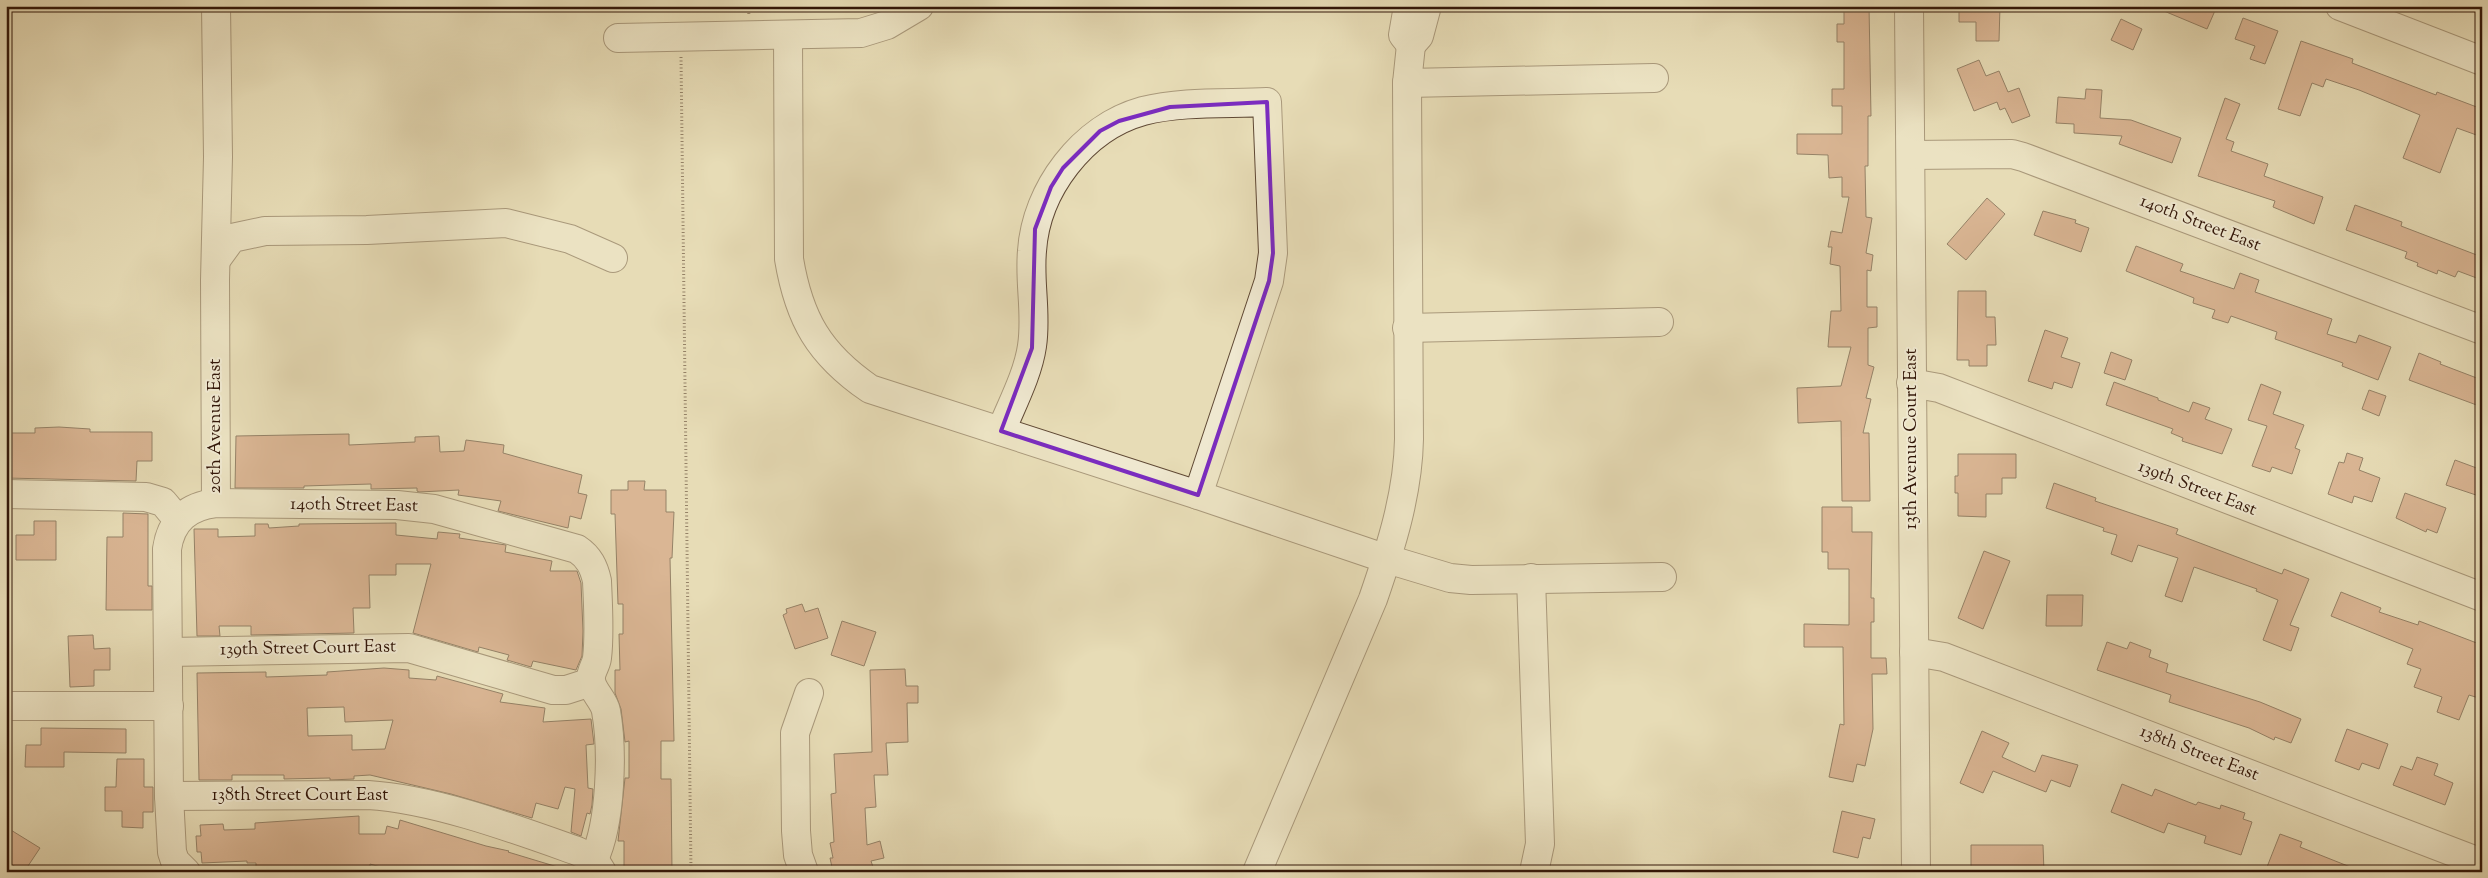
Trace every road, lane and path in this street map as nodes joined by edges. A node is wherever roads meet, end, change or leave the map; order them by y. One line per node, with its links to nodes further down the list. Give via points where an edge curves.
1 (216, 6): 16 (street, 20th Avenue East)
2 (919, 6): 7 (street, via 888,25 861,33)
3 (1408, 6): 10 (street, via 1403,34)
4 (1427, 6): 10 (street, via 1419,36)
5 (1909, 6): 14 (street, 13th Avenue Court East)
6 (2340, 6): 11 (street)
7 (788, 34): 8 (street); 21 (street, via 789,259 794,291 814,336 851,376 870,389)
8 (680, 37): 9 (street); 40 (path)
9 (618, 38)
10 (1411, 45): 13 (street)
11 (2482, 61)
12 (1654, 78): 13 (street)
13 (1406, 83): 18 (street)
14 (1911, 155): 19 (street, 140th Street East, via 2012,154 2022,157); 20 (street, 13th Avenue Court East)
15 (613, 258): 16 (street, via 570,239 506,223 265,231 232,238)
16 (216, 260): 24 (street, 20th Avenue East)
17 (1659, 322): 18 (street)
18 (1407, 328): 26 (street, via 1409,463)
19 (2482, 330)
20 (1911, 383): 29 (street, 139th Street East, via 1939,388); 31 (street, 13th Avenue Court East)
21 (1001, 431): 23 (street); 23 (street, via 1032,348 1035,229 1051,187 1063,168 1100,131 1142,111 1267,102 1274,253 1270,281)
22 (6, 494): 25 (street, via 146,496 163,502)
23 (1198, 495): 26 (street)
24 (216, 503): 25 (street, 20th Avenue East, via 192,509); 32 (street, 140th Street East, via 397,505 434,509 577,549 591,562 597,581 597,659 590,675)
25 (178, 520): 30 (street, via 167,549)
26 (1387, 559): 28 (street, via 1450,578); 42 (street)
27 (1662, 577): 28 (street)
28 (1531, 578): 43 (street, via 1540,844)
29 (2482, 598)
30 (168, 652): 32 (street, 139th Street Court East, via 409,648 553,690 566,690); 35 (street)
31 (1914, 652): 37 (street, 138th Street East, via 1944,657); 44 (street, 13th Avenue Court East)
32 (591, 682): 38 (street, via 605,708 610,744)
33 (809, 693): 41 (street, via 795,733 796,831 798,855)
34 (6, 706): 35 (street)
35 (169, 706): 36 (street)
36 (169, 796): 38 (street, 138th Street Court East, via 395,797 552,842); 39 (street, via 174,861)
37 (2482, 863)
38 (598, 865)
39 (186, 872)
40 (691, 872)
41 (804, 872)
42 (1257, 872)
43 (1534, 872)
44 (1916, 872)

